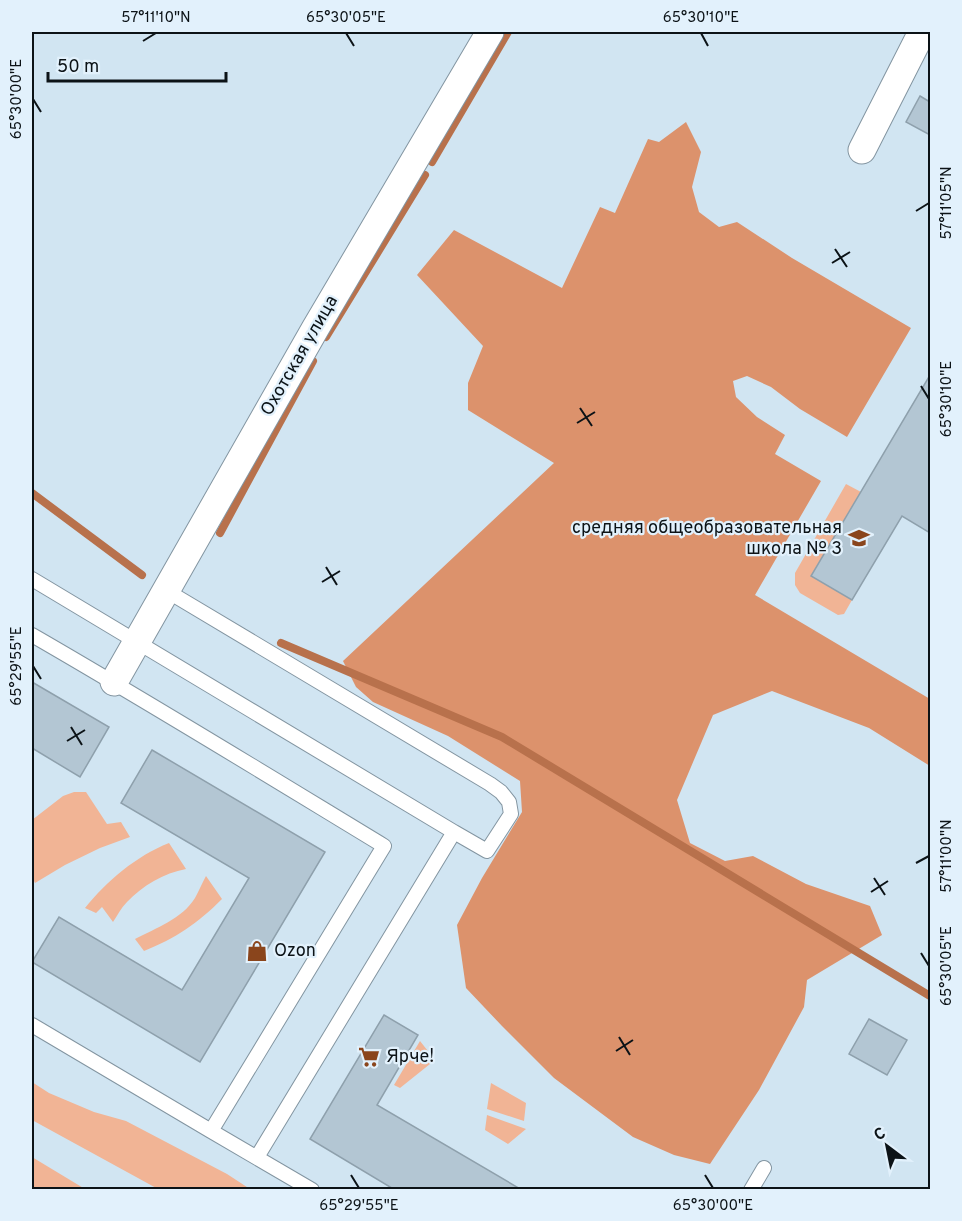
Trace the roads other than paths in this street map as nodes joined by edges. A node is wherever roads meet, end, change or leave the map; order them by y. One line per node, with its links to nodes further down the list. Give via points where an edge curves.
1 (490, 32): 5 (street, Охотская улица)
2 (918, 36): 3 (street)
3 (862, 150)
4 (32, 579): 7 (lane)
5 (166, 591): 7 (street, Охотская улица); 9 (lane, via 490,783 509,802 511,814 488,851)
6 (32, 635): 8 (lane)
7 (138, 643): 8 (street, Охотская улица); 9 (lane)
8 (114, 682): 11 (lane, via 384,846)
9 (454, 832): 12 (lane)
10 (32, 1024): 11 (lane)
11 (211, 1131): 12 (lane)
12 (257, 1157): 14 (lane)
13 (764, 1168): 15 (lane)
14 (312, 1190)
15 (751, 1190)

